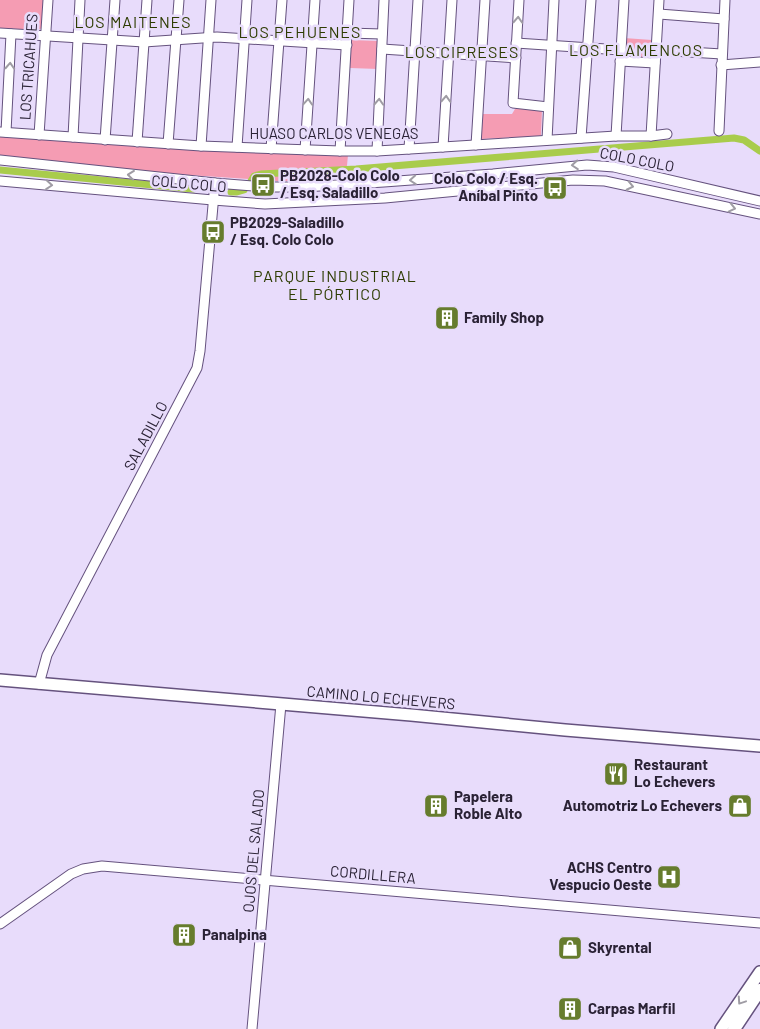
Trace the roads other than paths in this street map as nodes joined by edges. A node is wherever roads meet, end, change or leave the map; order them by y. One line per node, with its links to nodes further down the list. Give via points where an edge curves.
1 (48, 0): 27 (street, LOS TRICAHUES)
2 (80, 0): 29 (street)
3 (114, 0): 33 (street)
4 (147, 0): 34 (street)
5 (179, 0): 31 (street)
6 (211, 0): 28 (street)
7 (247, 0): 30 (street)
8 (282, 0): 32 (street)
9 (316, 0): 35 (street)
10 (349, 0): 24 (street)
11 (384, 0): 26 (street)
12 (418, 0): 43 (street)
13 (452, 0): 44 (street)
14 (486, 0): 46 (street)
15 (519, 0): 36 (street, one-way to 15)
16 (554, 0): 38 (street)
17 (591, 0): 39 (street)
18 (624, 0): 41 (street)
19 (660, 0): 21 (street)
20 (725, 0): 22 (street)
21 (658, 14): 22 (street); 42 (street)
22 (724, 19): 45 (street)
23 (0, 33): 25 (street)
24 (348, 33): 26 (street); 37 (street)
25 (11, 34): 27 (street); 54 (street, one-way to 25)
26 (382, 34): 40 (street)
27 (45, 36): 29 (street); 56 (street, LOS TRICAHUES)
28 (209, 37): 30 (street); 31 (street); 66 (street)
29 (78, 38): 33 (street); 59 (street)
30 (245, 38): 32 (street); 68 (street)
31 (177, 40): 34 (street); 64 (street)
32 (280, 40): 35 (street); 69 (street)
33 (111, 41): 34 (street); 61 (street)
34 (144, 42): 63 (street)
35 (313, 42): 37 (street); 71 (street, one-way to 35)
36 (516, 43): 38 (street); 47 (street)
37 (347, 45): 72 (street)
38 (552, 46): 39 (street); 52 (street)
39 (588, 48): 41 (street); 60 (street)
40 (382, 49): 43 (street); 73 (street, one-way to 40)
41 (621, 50): 48 (street)
42 (656, 50): 45 (street); 50 (street)
43 (415, 51): 44 (street); 70 (street)
44 (449, 54): 46 (street); 67 (street, one-way to 44)
45 (722, 54): 51 (street)
46 (482, 56): 47 (street); 65 (street)
47 (516, 58): 52 (street, via 513,103)
48 (620, 61): 50 (street); 57 (street)
49 (760, 62): 51 (street)
50 (656, 63): 58 (street)
51 (721, 65): 53 (street)
52 (548, 106): 62 (street)
53 (719, 131)
54 (3, 132): 56 (street, HUASO CARLOS VENEGAS)
55 (667, 134): 58 (street, HUASO CARLOS VENEGAS)
56 (39, 135): 59 (street, HUASO CARLOS VENEGAS)
57 (616, 136): 58 (street, HUASO CARLOS VENEGAS); 60 (street, HUASO CARLOS VENEGAS)
58 (651, 136)
59 (73, 138): 61 (street, HUASO CARLOS VENEGAS)
60 (581, 138): 62 (street, HUASO CARLOS VENEGAS)
61 (105, 140): 63 (street, HUASO CARLOS VENEGAS)
62 (546, 140): 65 (street, HUASO CARLOS VENEGAS)
63 (137, 142): 64 (street, HUASO CARLOS VENEGAS)
64 (168, 144): 66 (street, HUASO CARLOS VENEGAS)
65 (476, 144): 67 (street, HUASO CARLOS VENEGAS)
66 (201, 146): 68 (street, HUASO CARLOS VENEGAS)
67 (443, 147): 70 (street, HUASO CARLOS VENEGAS)
68 (237, 148): 69 (street, HUASO CARLOS VENEGAS)
69 (271, 149): 71 (street, HUASO CARLOS VENEGAS)
70 (409, 149): 73 (street, HUASO CARLOS VENEGAS)
71 (305, 150): 72 (street, HUASO CARLOS VENEGAS)
72 (340, 151): 73 (street, HUASO CARLOS VENEGAS)
73 (377, 151)
74 (0, 160): 78 (street, COLO COLO, one-way to 74)
75 (0, 181): 83 (street, COLO COLO, one-way to 83)
76 (388, 181): 77 (street, COLO COLO); 79 (street, COLO COLO, one-way to 76, via 614,167 587,165); 81 (street)
77 (376, 182): 78 (street, COLO COLO, via 304,187); 82 (street)
78 (214, 184): 83 (street, SALADILLO)
79 (701, 187): 80 (street, COLO COLO); 84 (street)
80 (713, 190): 85 (street, COLO COLO); 86 (street)
81 (390, 198): 82 (street, COLO COLO); 84 (street, COLO COLO, one-way to 84, via 590,180)
82 (377, 199): 83 (street, COLO COLO, via 265,204)
83 (213, 200): 89 (street, SALADILLO, via 197,368 48,655)
84 (698, 200): 86 (street, COLO COLO)
85 (760, 201)
86 (710, 203): 87 (street, COLO COLO, one-way to 87)
87 (760, 214)
88 (0, 680): 89 (main road, CAMINO LO ECHEVERS)
89 (39, 684): 90 (main road, CAMINO LO ECHEVERS)
90 (281, 704): 91 (main road, CAMINO LO ECHEVERS); 92 (street, OJOS DEL SALADO)
91 (760, 746)
92 (266, 880): 93 (street, CORDILLERA); 94 (street, CORDILLERA, via 89,867 66,877); 97 (street, OJOS DEL SALADO)
93 (760, 923)
94 (0, 924)
95 (760, 972): 98 (main road, one-way to 98)
96 (760, 990): 99 (highway)
97 (252, 1029)
98 (721, 1029)
99 (734, 1029)

